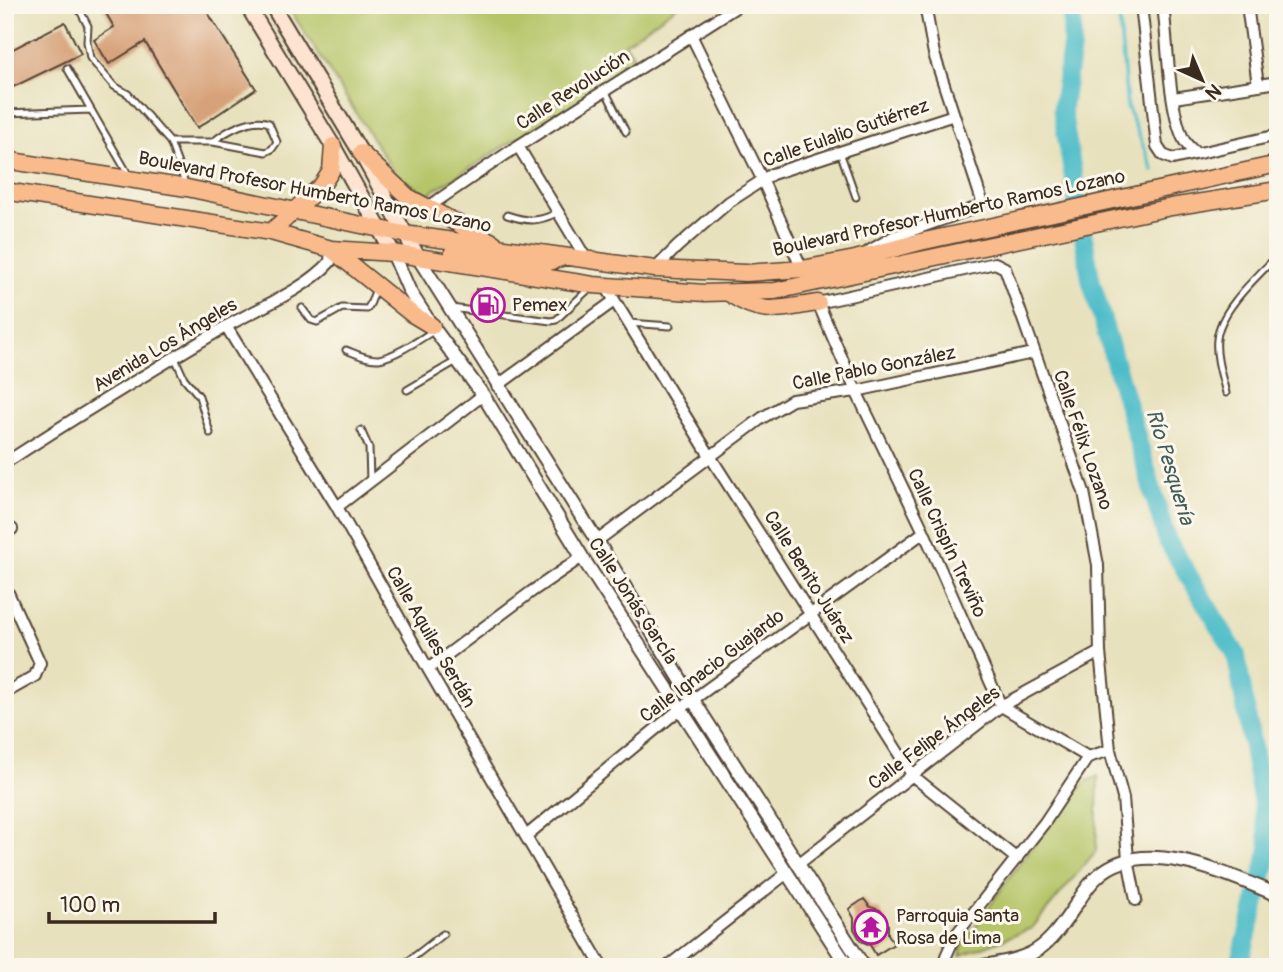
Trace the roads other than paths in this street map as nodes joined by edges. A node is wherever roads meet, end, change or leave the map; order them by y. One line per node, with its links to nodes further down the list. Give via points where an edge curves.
1 (77, 5): 20 (lane, via 88,26 90,58)
2 (247, 5): 22 (main road)
3 (272, 5): 25 (main road)
4 (739, 5): 9 (street, Calle Revolución)
5 (925, 5): 17 (street, via 934,54)
6 (1141, 5): 26 (street, via 1157,146 1173,159)
7 (1163, 5): 14 (street)
8 (1247, 5): 12 (street)
9 (691, 35): 13 (street, Calle Revolución); 30 (street)
10 (67, 68): 15 (lane)
11 (1278, 82): 12 (street)
12 (1258, 85): 14 (street)
13 (605, 90): 18 (lane); 23 (street, Calle Revolución)
14 (1174, 98): 26 (street, via 1182,136)
15 (92, 110): 16 (lane); 29 (lane)
16 (5, 113)
17 (954, 115): 24 (street, Calle Eulalio Gutiérrez); 48 (street, via 981,197 978,207 893,237)
18 (626, 132)
19 (1278, 135): 26 (street)
20 (170, 142): 21 (lane); 31 (lane)
21 (213, 142): 21 (lane, via 229,130 259,121 269,123 277,142 265,152)
22 (333, 146): 36 (main road, via 327,178); 39 (main road)
23 (518, 146): 35 (street, Calle Revolución); 37 (street)
24 (840, 152): 30 (street, Calle Eulalio Gutiérrez); 34 (lane)
25 (361, 153): 35 (main road, via 394,186); 41 (main road)
26 (1196, 153)
27 (5, 160): 29 (main road, Boulevard Profesor Humberto Ramos Lozano)
28 (1278, 164): 48 (main road, Boulevard Profesor Humberto Ramos Lozano)
29 (131, 179): 31 (main road, Boulevard Profesor Humberto Ramos Lozano)
30 (762, 180): 50 (street, Calle Eulalio Gutiérrez, via 698,228); 51 (street)
31 (187, 188): 36 (main road, Boulevard Profesor Humberto Ramos Lozano)
32 (1278, 190): 54 (main road, Boulevard Profesor Humberto Ramos Lozano, via 1171,207 775,291)
33 (5, 191): 40 (main road, Boulevard Profesor Humberto Ramos Lozano)
34 (856, 197)
35 (428, 208): 43 (main road)
36 (294, 209): 39 (main road, Boulevard Profesor Humberto Ramos Lozano); 40 (main road)
37 (557, 212): 38 (lane, via 538,222); 49 (street)
38 (507, 215)
39 (380, 229): 41 (main road, Boulevard Profesor Humberto Ramos Lozano); 44 (main road)
40 (271, 232): 42 (main road, Boulevard Profesor Humberto Ramos Lozano)
41 (404, 234): 43 (main road, Boulevard Profesor Humberto Ramos Lozano); 47 (main road)
42 (331, 249): 44 (main road, Boulevard Profesor Humberto Ramos Lozano); 52 (main road); 59 (street, Avenida Los Ángeles, via 324,270)
43 (506, 249): 46 (main road, Boulevard Profesor Humberto Ramos Lozano)
44 (393, 253): 47 (main road, Boulevard Profesor Humberto Ramos Lozano); 61 (street, Calle Jonás García)
45 (1278, 255): 69 (lane, via 1236,301 1219,329 1217,349)
46 (564, 257): 47 (main road, via 537,266 449,251); 49 (main road, Boulevard Profesor Humberto Ramos Lozano)
47 (426, 259): 53 (main road, Boulevard Profesor Humberto Ramos Lozano); 57 (street, Calle Jonás García)
48 (855, 259): 51 (main road, Boulevard Profesor Humberto Ramos Lozano)
49 (587, 260): 50 (main road, Boulevard Profesor Humberto Ramos Lozano)
50 (655, 269): 51 (main road, Boulevard Profesor Humberto Ramos Lozano, via 736,273); 53 (main road, via 638,282)
51 (802, 269)
52 (377, 287): 56 (lane, via 367,309 342,308 317,322); 61 (main road)
53 (606, 289): 54 (main road, Boulevard Profesor Humberto Ramos Lozano); 57 (lane, via 551,321); 58 (street, Calle Benito Juárez); 66 (street)
54 (730, 294): 55 (main road, via 757,309)
55 (818, 303): 63 (street, Calle Félix Lozano, via 995,263 1007,272); 68 (street, Calle Crispín Treviño)
56 (302, 308)
57 (450, 308): 66 (street, Calle Jonás García)
58 (629, 323): 60 (lane); 73 (street, Calle Benito Juárez)
59 (226, 326): 64 (street, Avenida Los Ángeles); 76 (street, Calle Aquiles Serdán)
60 (670, 326)
61 (433, 328): 62 (lane, via 411,345 379,359); 65 (street, Calle Jonás García)
62 (346, 350)
63 (1033, 353): 68 (street, Calle Pablo González); 82 (street, Calle Félix Lozano, via 1089,513 1098,565)
64 (175, 358): 72 (lane, via 199,396); 74 (street, Avenida Los Ángeles)
65 (458, 360): 67 (lane); 70 (street, Calle Jonás García)
66 (497, 386): 78 (street, Calle Jonás García)
67 (407, 390)
68 (856, 391): 73 (street, Calle Pablo González, via 792,400); 77 (street, Calle Crispín Treviño)
69 (1226, 393)
70 (483, 395): 75 (street); 79 (street, Calle Jonás García)
71 (361, 430): 75 (lane, via 369,448)
72 (210, 433)
73 (709, 456): 78 (street, Calle Pablo González); 81 (street, Calle Benito Juárez)
74 (5, 463)
75 (370, 482): 76 (street)
76 (337, 507): 83 (street, Calle Aquiles Serdán)
77 (924, 532): 81 (street, Calle Ignacio Guajardo); 86 (street, Calle Crispín Treviño)
78 (597, 541): 85 (street, Calle Jonás García)
79 (582, 557): 83 (street); 87 (street, Calle Jonás García)
80 (5, 586): 84 (street, via 40,663 35,676)
81 (811, 615): 85 (street, Calle Ignacio Guajardo); 90 (street, Calle Benito Juárez)
82 (1100, 652): 86 (street, Calle Felipe Ángeles); 88 (street, Calle Félix Lozano)
83 (428, 669): 91 (street, Calle Aquiles Serdán)
84 (5, 693)
85 (693, 700): 87 (street, Calle Ignacio Guajardo); 94 (street, Calle Jonás García)
86 (1001, 706): 89 (street); 90 (street, Calle Felipe Ángeles)
87 (680, 709): 91 (street, Calle Ignacio Guajardo); 94 (street, Calle Jonás García)
88 (1110, 750): 89 (street); 93 (street, Calle Félix Lozano, via 1123,798)
89 (1088, 757): 92 (street)
90 (913, 776): 92 (street, Calle Benito Juárez); 94 (street, Calle Felipe Ángeles)
91 (526, 836): 100 (street, Calle Aquiles Serdán)
92 (1017, 859): 104 (street, via 955,936)
93 (1128, 859): 95 (street, via 1173,860 1212,868); 96 (street, Calle Félix Lozano); 98 (street, via 1101,873)
94 (792, 869): 101 (street, Calle Felipe Ángeles); 102 (street, Calle Jonás García); 103 (street, Calle Jonás García)
95 (1278, 895)
96 (1136, 900)
97 (443, 934): 99 (lane)
98 (1028, 962): 105 (street)
99 (401, 967)
100 (602, 967)
101 (667, 967)
102 (848, 967)
103 (864, 967)
104 (945, 967)
105 (977, 967)

